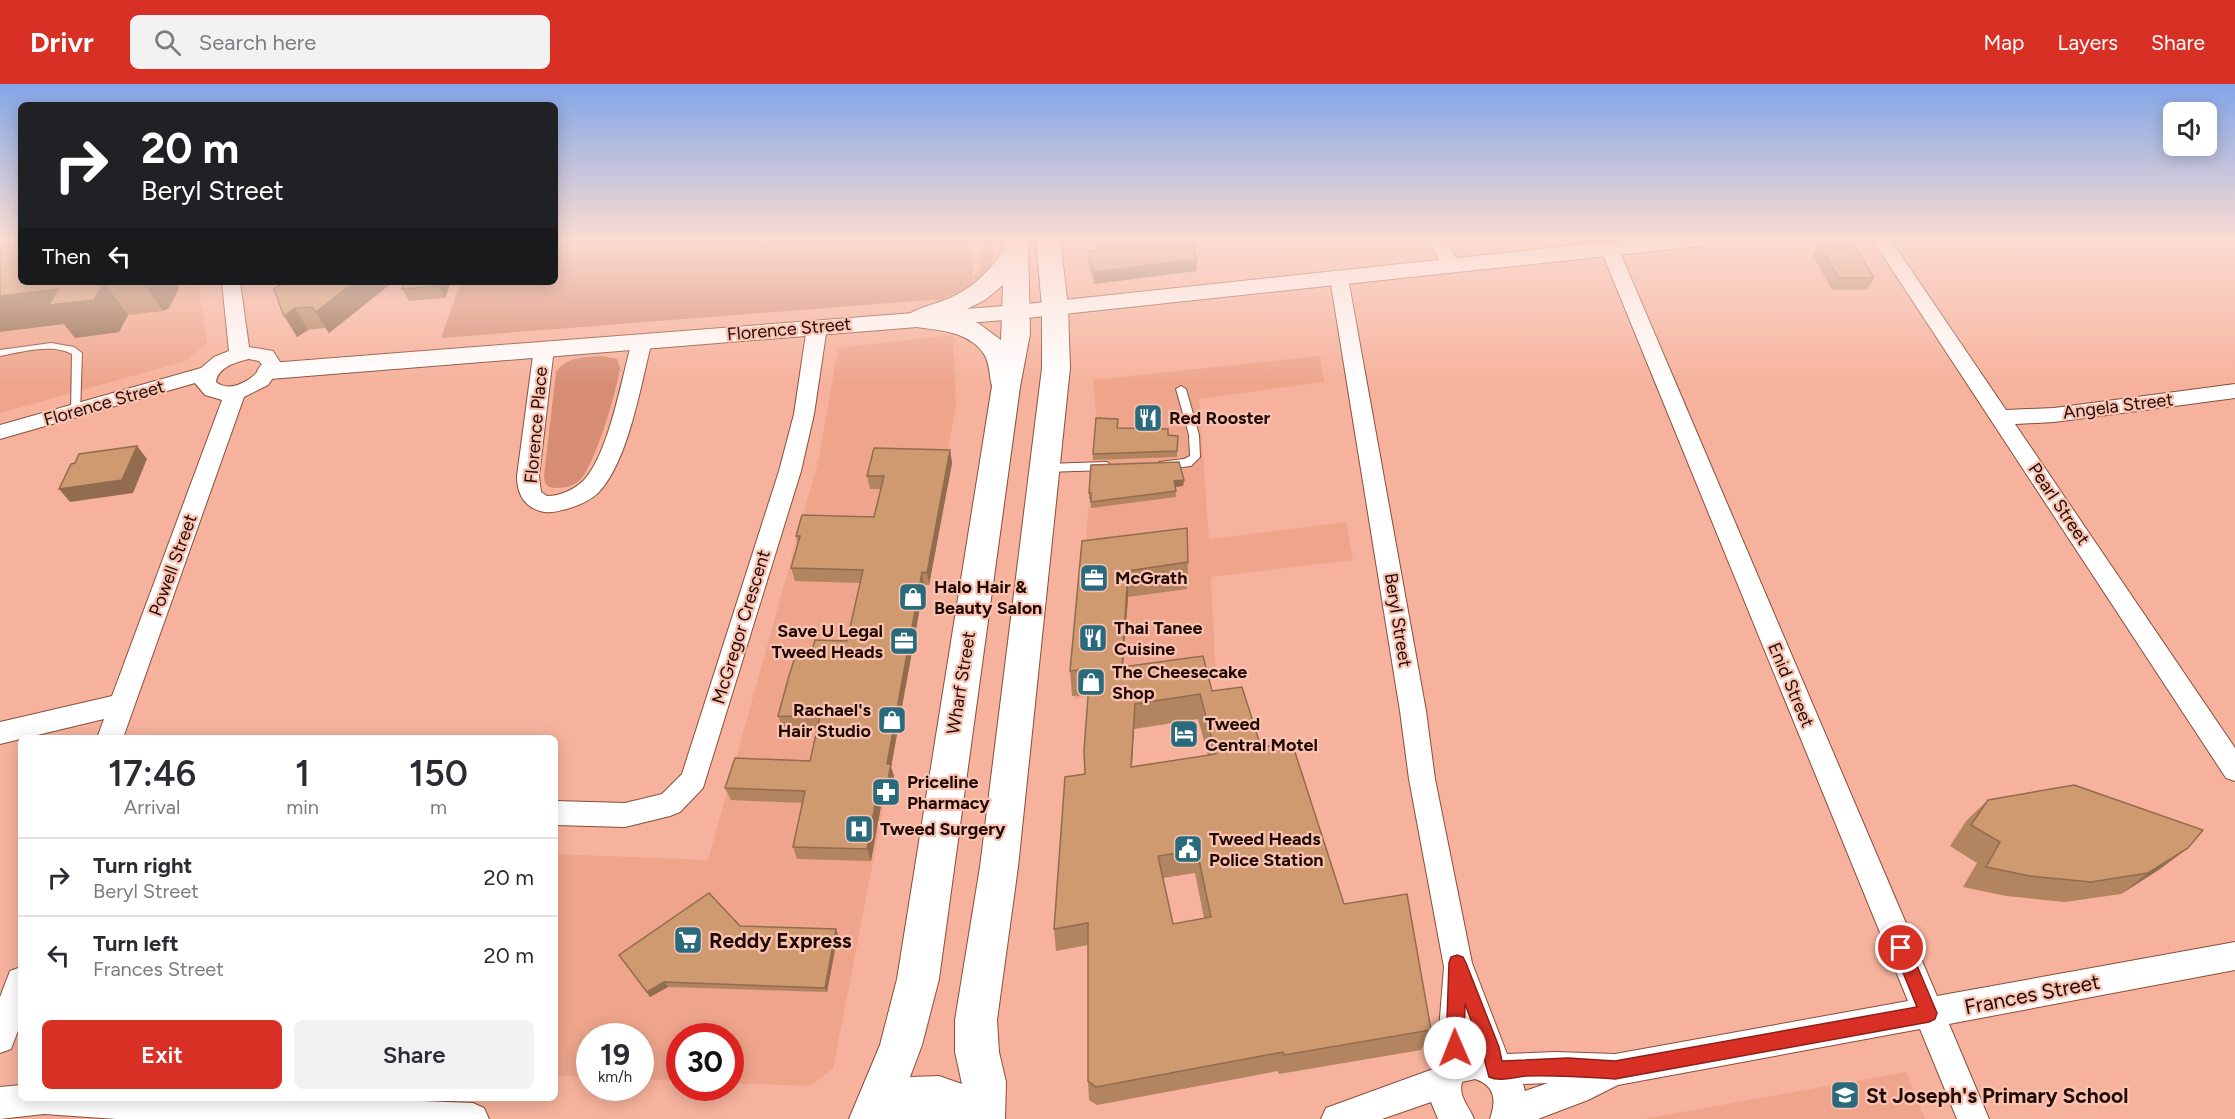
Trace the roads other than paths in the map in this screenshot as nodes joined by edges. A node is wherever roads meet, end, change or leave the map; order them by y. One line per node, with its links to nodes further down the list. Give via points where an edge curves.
1 (232, 287): 16 (street)
2 (986, 287): 11 (main road, via 959,306)
3 (1017, 287): 10 (main road, Wharf Street)
4 (1053, 287): 9 (main road)
5 (1248, 287): 9 (street, Florence Street)
6 (1341, 287): 35 (street, Beryl Street, via 1422,779)
7 (1626, 287): 37 (street, Enid Street)
8 (1914, 287): 24 (street, Pearl Street)
9 (1055, 307): 10 (street, Florence Street); 28 (main road, via 1056,368)
10 (1017, 312): 11 (street, Florence Street); 19 (main road, Wharf Street)
11 (916, 320): 12 (street, Florence Street); 19 (main road, via 952,324 982,338 995,349)
12 (817, 327): 13 (street, Florence Street); 33 (street, McGregor Crescent, via 804,414 790,471 693,780 670,804 625,815)
13 (642, 341): 14 (street, Florence Street); 14 (street, Florence Place, via 615,437 595,480 582,494 544,504 531,495 528,476)
14 (544, 348): 17 (street, Florence Street)
15 (0, 353): 23 (lane, via 72,349 77,353 78,364)
16 (239, 355): 17 (street, via 266,356 272,364); 18 (street, Florence Street)
17 (270, 370): 21 (street, via 257,383)
18 (208, 373): 21 (street, via 208,389); 23 (street, Florence Street)
19 (1006, 387): 47 (main road, Wharf Street, via 918,980 901,1045)
20 (1181, 389): 26 (lane, via 1194,435 1195,457 1187,463)
21 (236, 392): 29 (street, Powell Street)
22 (2235, 392): 24 (street, Angela Street, via 2054,415)
23 (76, 411): 25 (street, Florence Street)
24 (2001, 417): 32 (street, Pearl Street)
25 (0, 432)
26 (1151, 465)
27 (1118, 466): 28 (lane)
28 (1045, 468): 49 (main road, via 1000,856 976,1020 977,1052 984,1082)
29 (123, 704): 30 (street); 31 (street, Powell Street)
30 (0, 733)
31 (111, 735)
32 (2235, 770)
33 (558, 813)
34 (2235, 956): 37 (street, Frances Street)
35 (1457, 963): 39 (street, Beryl Street, via 1490,1047); 41 (street, Beryl Street)
36 (18, 989): 38 (street)
37 (1929, 1013): 40 (street, Frances Street); 52 (street, Enid Street)
38 (0, 1038)
39 (1494, 1070): 40 (street, Frances Street); 41 (street, Frances Street, via 1472,1063); 45 (street, Beryl Street, via 1508,1087 1512,1100)
40 (1615, 1070): 45 (street, Frances Street)
41 (1450, 1074): 50 (street); 51 (street, Beryl Street, via 1445,1093)
42 (18, 1101): 44 (street)
43 (88, 1101): 46 (street)
44 (0, 1103)
45 (1508, 1116)
46 (473, 1119)
47 (872, 1119): 48 (main road, via 908,1098 929,1096 950,1100)
48 (976, 1119)
49 (982, 1119)
50 (1337, 1119)
51 (1458, 1119)
52 (1973, 1119)

